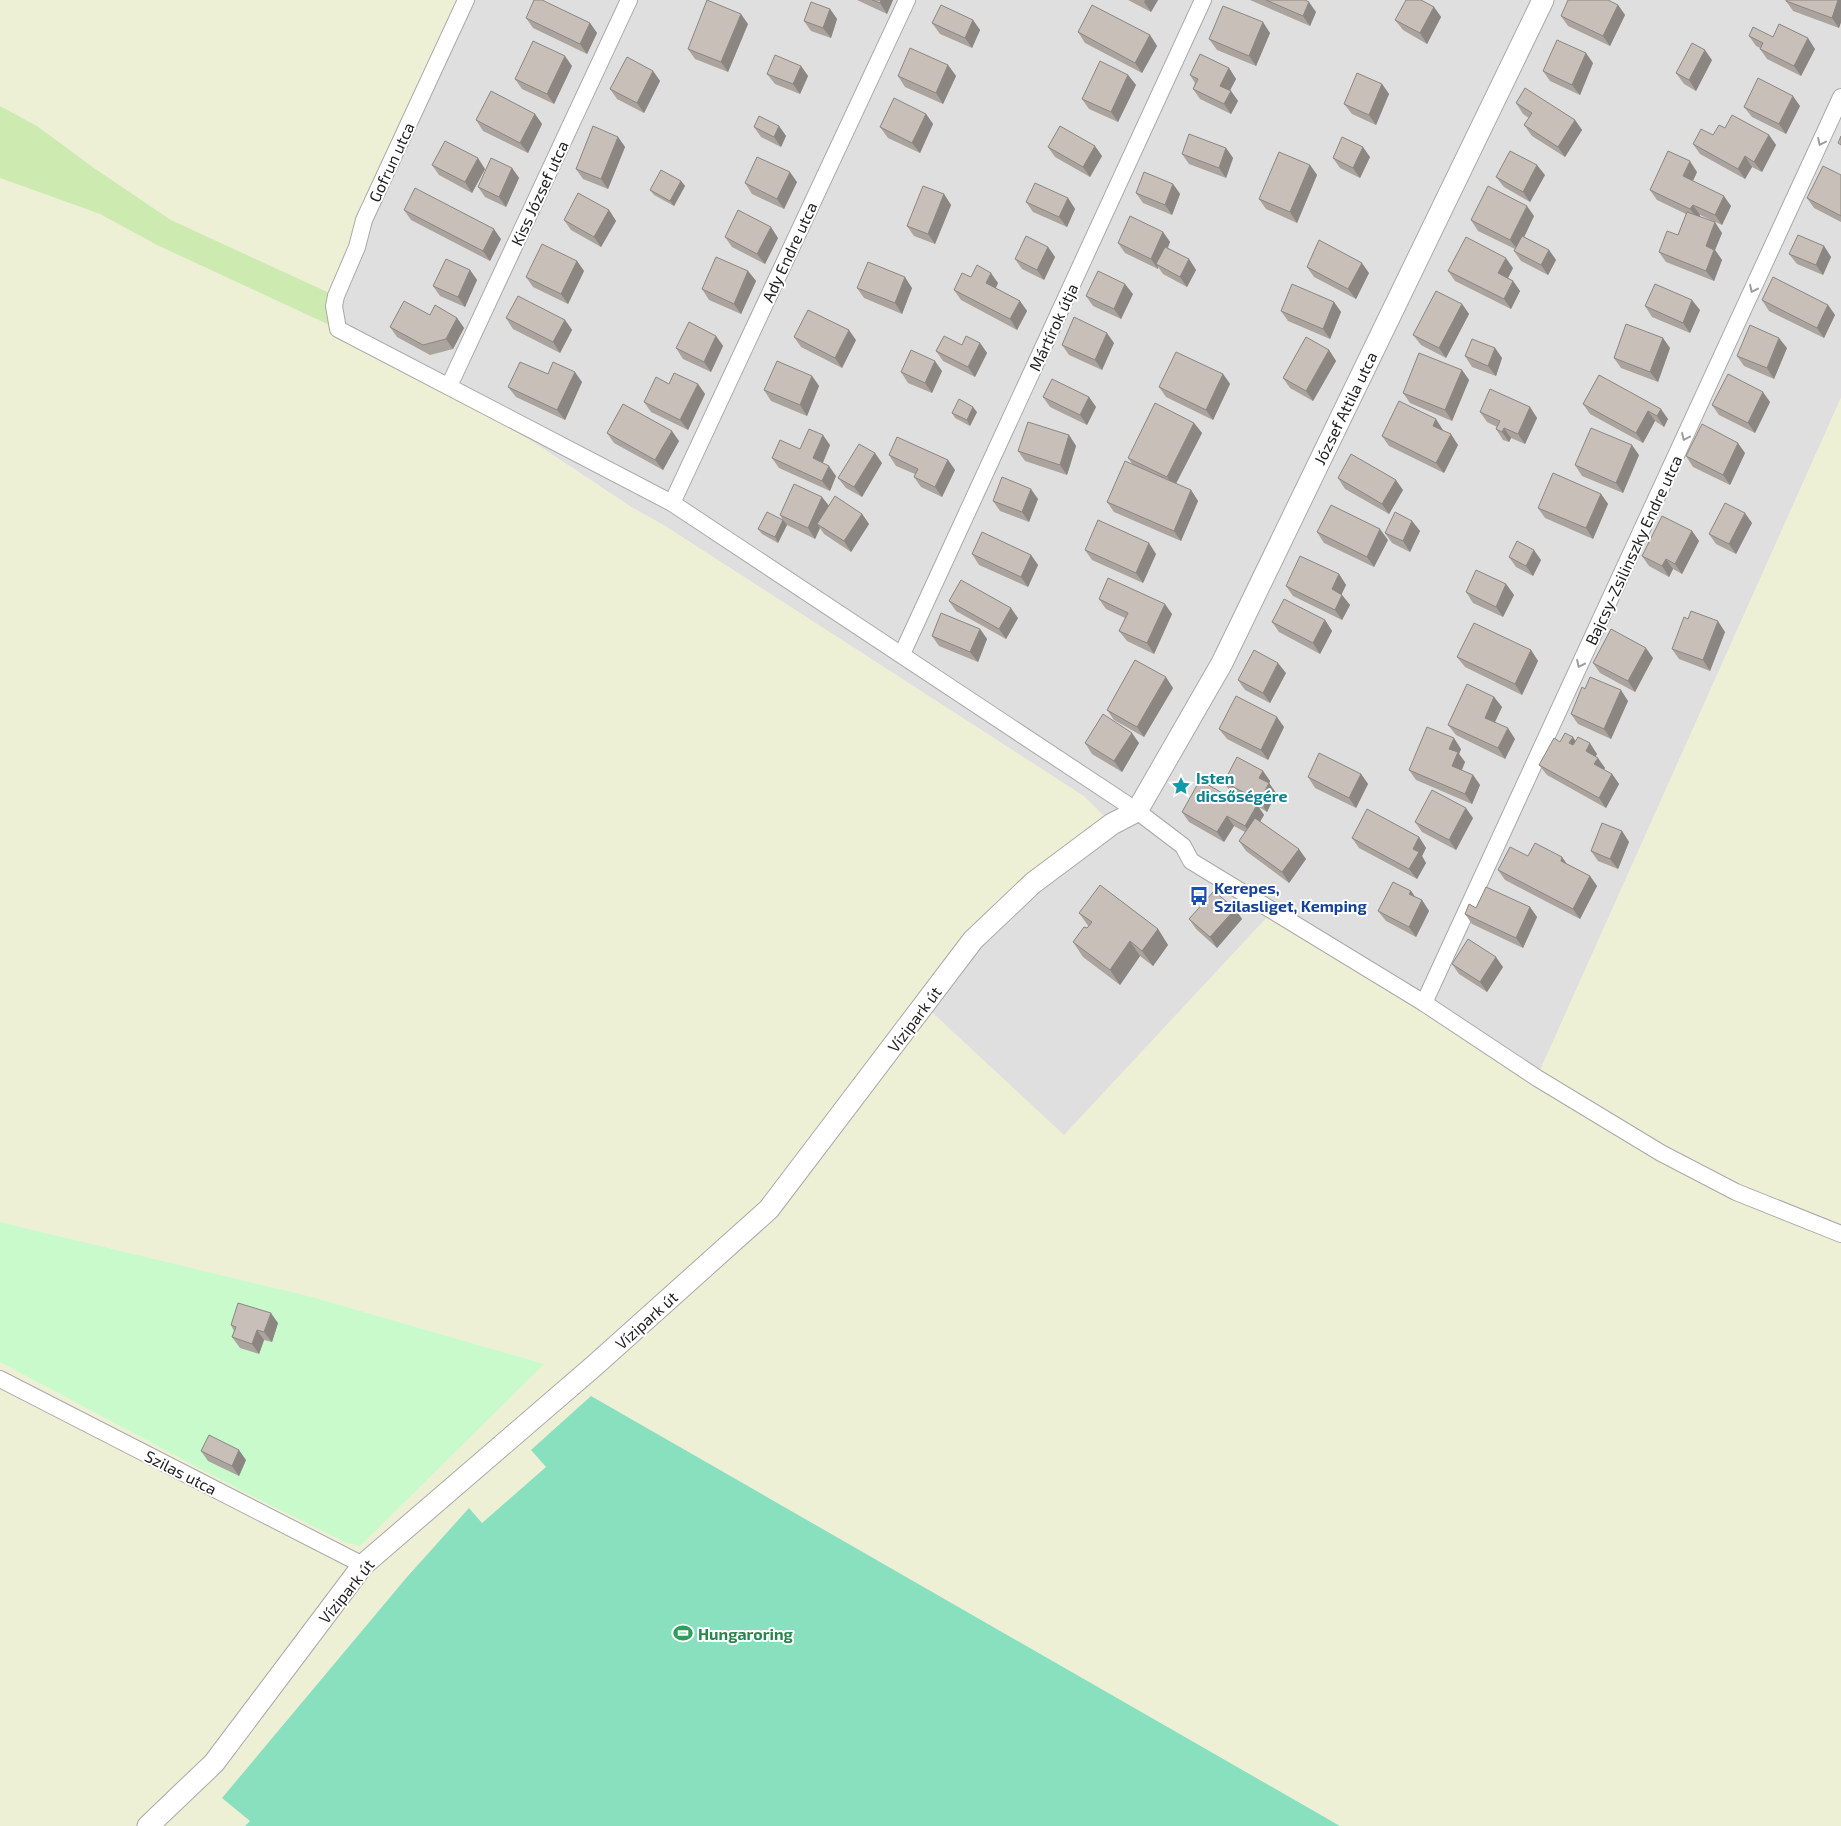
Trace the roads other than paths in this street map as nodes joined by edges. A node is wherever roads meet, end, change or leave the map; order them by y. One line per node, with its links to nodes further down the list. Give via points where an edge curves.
1 (466, 0): 7 (street, Gofrun utca, via 364,220 358,247 334,306 338,329)
2 (628, 0): 7 (street, Kiss József utca)
3 (907, 0): 8 (street, Ady Endre utca)
4 (1203, 0): 9 (street, Mártírok útja)
5 (1543, 0): 10 (street, József Attila utca, via 1222,663)
6 (1841, 97): 11 (street, Bajcsy-Zsilinszky Endre utca, one-way to 11)
7 (449, 386): 8 (street)
8 (672, 503): 9 (street)
9 (902, 654): 10 (street)
10 (1137, 811): 11 (street, via 1183,846 1191,861); 14 (street, Vízipark út, via 1112,824 1033,883 974,940 769,1209 594,1366)
11 (1424, 1002): 12 (street, via 1537,1078 1661,1153 1736,1192)
12 (1841, 1234)
13 (0, 1378): 14 (street, Szilas utca)
14 (363, 1565): 15 (street, Vízipark út, via 214,1763)
15 (148, 1826)

